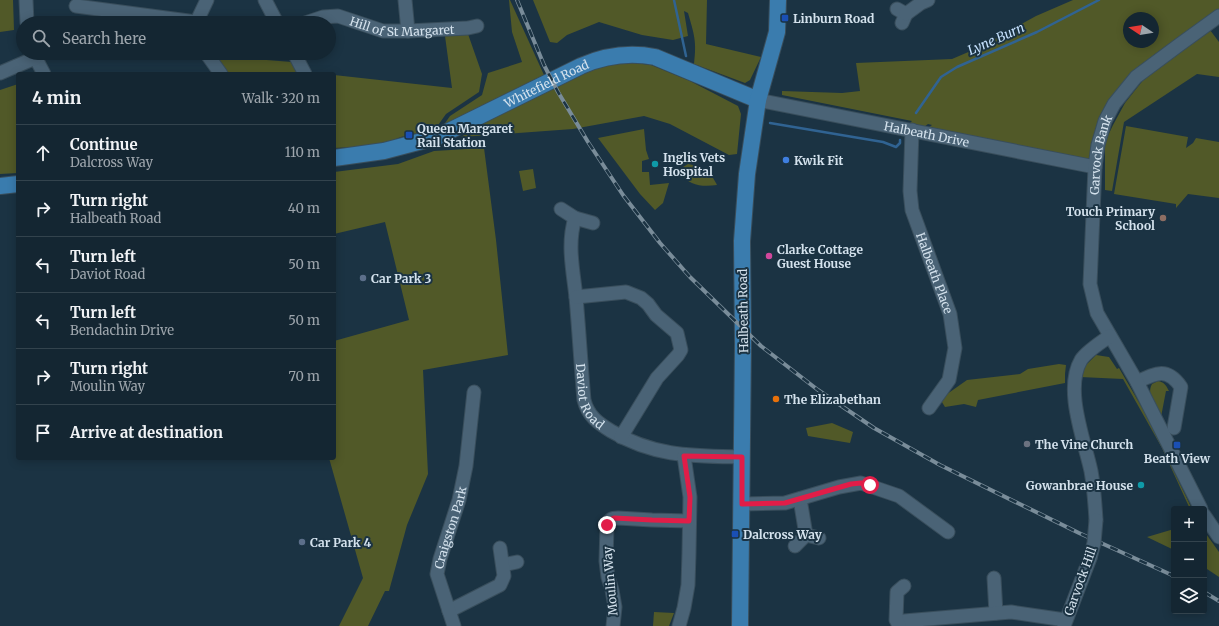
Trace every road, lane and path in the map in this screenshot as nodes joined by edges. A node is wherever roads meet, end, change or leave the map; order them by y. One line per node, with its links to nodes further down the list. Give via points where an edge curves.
1 (26, 0): 10 (street)
2 (207, 0): 12 (street)
3 (265, 0): 13 (street)
4 (405, 0): 17 (street)
5 (778, 0): 26 (main road, Halbeath Road, via 778,32)
6 (928, 0): 9 (street)
7 (91, 4): 8 (street); 11 (street)
8 (76, 6)
9 (902, 15)
10 (27, 16)
11 (161, 16)
12 (199, 16)
13 (273, 16)
14 (336, 16): 17 (street, Hill of St Margaret, via 384,31)
15 (1219, 16): 29 (street, Garvock Bank, via 1136,77 1114,104 1105,121)
16 (477, 26): 17 (street, Hill of St Margaret)
17 (408, 31)
18 (26, 60): 25 (street)
19 (36, 60): 22 (street)
20 (211, 60): 23 (street)
21 (298, 60): 24 (street)
22 (43, 72)
23 (220, 72)
24 (304, 72)
25 (0, 73)
26 (758, 100): 27 (street, Halbeath Drive); 28 (main road, Whitefield Road, via 655,57 618,55 581,66 437,137 384,152); 43 (main road, Halbeath Road, via 747,174 742,241)
27 (912, 130): 29 (street, Halbeath Drive); 39 (street, Halbeath Place, via 912,210 950,314 955,348 949,380)
28 (336, 158)
29 (1095, 166): 36 (street, Garvock Bank, via 1090,284 1097,313)
30 (16, 184): 31 (main road)
31 (0, 186)
32 (561, 209): 33 (street)
33 (575, 218): 34 (street); 35 (street, Daviot Road, via 570,247)
34 (593, 223)
35 (576, 298): 41 (street, Daviot Road, via 586,407 592,418); 41 (street, via 626,292 641,298 677,333 681,350 657,378)
36 (1110, 336): 37 (street, Garvock Bank); 62 (street, Garvock Hill, bridge, via 1082,359 1075,376 1076,408 1091,473 1096,520 1090,558)
37 (1137, 382): 40 (street, via 1156,373 1164,373 1175,378 1181,387); 46 (street, Garvock Bank)
38 (474, 392): 59 (street, Craigston Park, via 466,466 459,500 437,574)
39 (929, 408)
40 (1174, 428)
41 (621, 437): 42 (street, Daviot Road, via 651,450)
42 (684, 456): 43 (street, Daviot Road); 48 (street, via 690,497)
43 (742, 457): 45 (main road, Halbeath Road)
44 (800, 500): 45 (street); 49 (street, via 839,487 861,483 899,496); 50 (street)
45 (742, 504): 67 (main road, Halbeath Road)
46 (1199, 506)
47 (1207, 519): 51 (street)
48 (689, 521): 65 (street, Moulin Way, via 618,518 609,520 606,561 615,607); 66 (street, via 688,585)
49 (948, 532)
50 (806, 535): 52 (street); 53 (street)
51 (1219, 536)
52 (819, 538)
53 (795, 546)
54 (500, 548): 56 (street)
55 (517, 562): 56 (street)
56 (503, 565): 59 (street, via 504,576 500,585)
57 (994, 578): 60 (street)
58 (897, 588): 63 (street)
59 (449, 611): 64 (street, Craigston Park)
60 (996, 613): 61 (street); 62 (street, via 1026,614)
61 (975, 621): 63 (street, via 904,621)
62 (1065, 623)
63 (898, 625)
64 (454, 626)
65 (613, 626)
66 (679, 626)
67 (740, 626)

